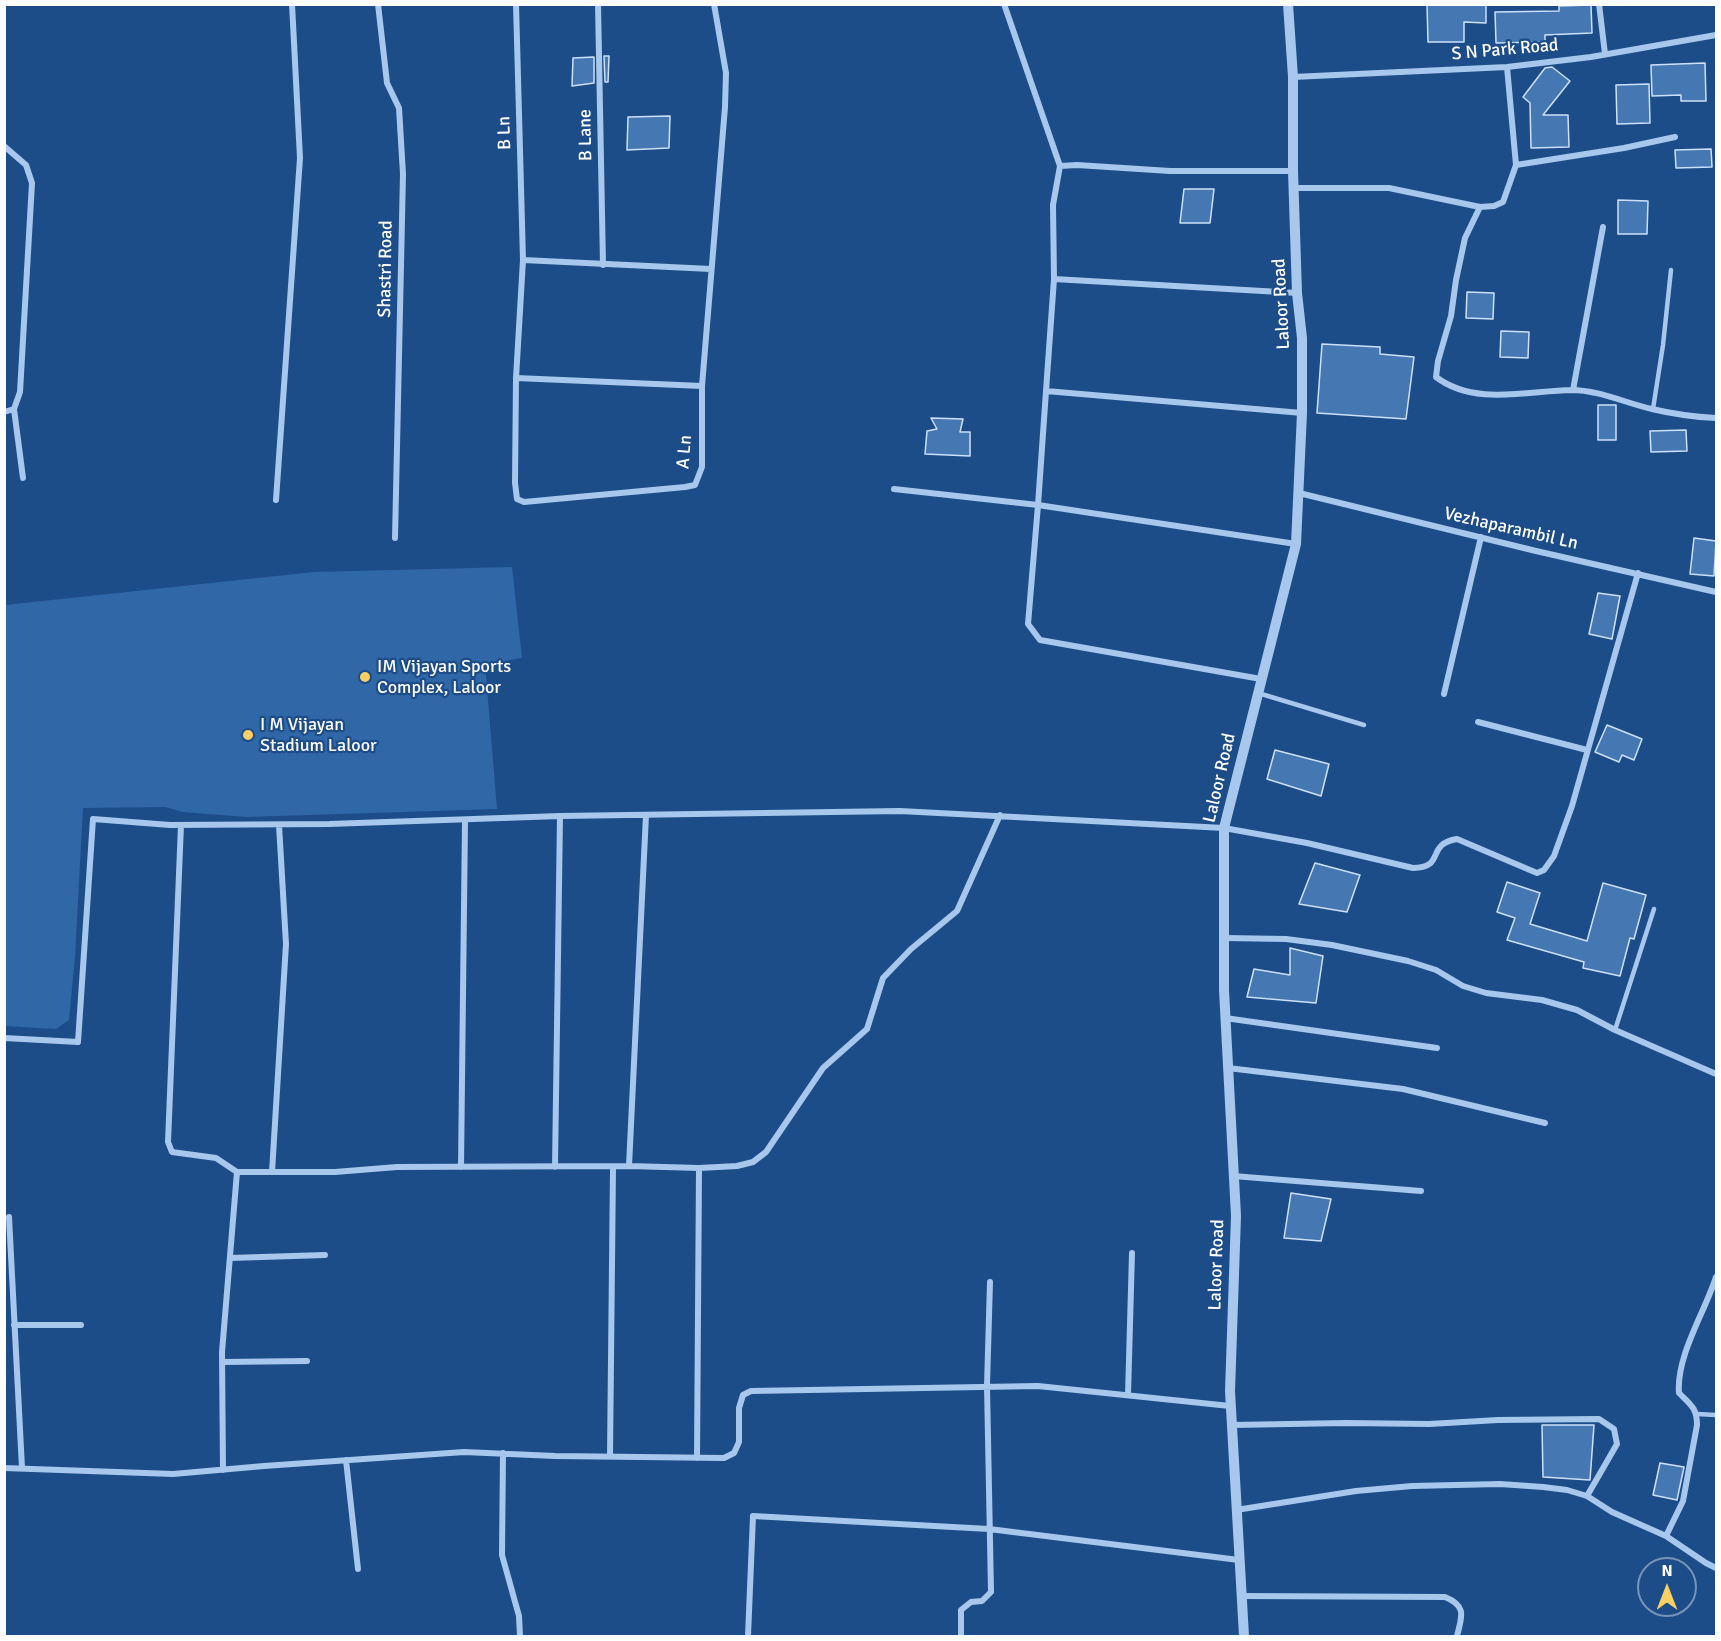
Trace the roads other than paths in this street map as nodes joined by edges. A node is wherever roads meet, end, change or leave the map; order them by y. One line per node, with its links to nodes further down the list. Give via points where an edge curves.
1 (292, 4): 39 (street, via 300,158)
2 (378, 4): 42 (street, Shastri Road, via 387,82 399,108 403,174)
3 (516, 4): 21 (street, B Ln)
4 (598, 4): 22 (street, B Lane)
5 (714, 4): 23 (street, A Ln, via 726,73)
6 (1004, 4): 16 (street)
7 (1288, 4): 12 (street, Laloor Road)
8 (1599, 4): 10 (street)
9 (1716, 35): 10 (street, S N Park Road)
10 (1605, 54): 11 (street, S N Park Road)
11 (1507, 67): 12 (street, S N Park Road); 15 (street)
12 (1293, 76): 17 (street, Laloor Road)
13 (1676, 137): 15 (street)
14 (4, 147): 31 (street, via 26,165 32,183 20,392)
15 (1516, 165): 19 (street, via 1503,202)
16 (1060, 166): 17 (street); 25 (street, via 1053,205)
17 (1293, 171): 18 (street, Laloor Road)
18 (1293, 188): 19 (street, via 1389,188); 26 (street, Laloor Road)
19 (1480, 207): 29 (street, via 1465,238 1436,377 1460,389 1496,395)
20 (1603, 227): 29 (street)
21 (524, 260): 22 (street); 27 (street, A Ln)
22 (603, 265): 23 (street)
23 (711, 269): 28 (street, A Ln)
24 (1671, 270): 32 (lane)
25 (1054, 279): 26 (street); 30 (street)
26 (1297, 293): 34 (street, Laloor Road, via 1302,338)
27 (516, 378): 28 (street); 28 (street, A Ln, via 515,483 517,499 524,502 695,484 702,467)
28 (702, 386)
29 (1573, 390): 32 (street)
30 (1046, 391): 34 (street); 40 (street)
31 (14, 409): 33 (street); 36 (street)
32 (1653, 409): 35 (street)
33 (4, 412)
34 (1302, 413): 38 (street, Laloor Road)
35 (1716, 418)
36 (23, 478)
37 (894, 489): 40 (street)
38 (1299, 493): 41 (street, Vezhaparambil Ln); 43 (street, Laloor Road)
39 (276, 500)
40 (1038, 505): 43 (street); 46 (street, via 1028,624 1040,640)
41 (1481, 537): 44 (street, Vezhaparambil Ln); 48 (street)
42 (396, 538)
43 (1296, 544): 46 (street, Laloor Road)
44 (1638, 573): 45 (street, Vezhaparambil Ln); 51 (street)
45 (1716, 592)
46 (1261, 679): 47 (street, Laloor Road)
47 (1258, 693): 50 (lane); 58 (street, Laloor Road)
48 (1444, 694)
49 (1478, 722): 51 (street)
50 (1364, 725)
51 (1587, 750): 58 (street, via 1554,856 1537,873 1457,839 1440,845 1432,863 1413,868)
52 (646, 815): 53 (street, via 900,811); 54 (street); 68 (street)
53 (1000, 815): 58 (street); 72 (street, via 957,911 911,948 883,978 867,1029 823,1068 766,1152 753,1162 737,1166)
54 (560, 816): 55 (street); 70 (street)
55 (465, 821): 57 (street); 69 (street)
56 (181, 825): 57 (street); 63 (street, via 93,819 78,1042); 73 (street, via 168,1142 172,1152 216,1158)
57 (279, 825): 74 (street, via 286,944)
58 (1224, 828): 60 (street, Laloor Road)
59 (1654, 909): 62 (lane)
60 (1224, 938): 61 (street, Laloor Road); 62 (street, via 1286,939 1408,960 1463,986 1577,1010)
61 (1225, 1018): 64 (street); 65 (street, Laloor Road)
62 (1615, 1030): 66 (street)
63 (4, 1038)
64 (1437, 1048)
65 (1228, 1068): 67 (street, via 1403,1089); 75 (street, Laloor Road)
66 (1716, 1074)
67 (1545, 1123)
68 (629, 1166): 71 (street); 72 (street)
69 (461, 1167): 70 (street); 74 (street)
70 (555, 1167): 71 (street)
71 (613, 1167): 94 (street)
72 (699, 1168): 95 (street)
73 (237, 1172): 74 (street); 80 (street)
74 (272, 1172)
75 (1233, 1176): 76 (street); 89 (street, Laloor Road, via 1236,1216)
76 (1421, 1191)
77 (9, 1218): 83 (street)
78 (1132, 1253): 88 (street)
79 (325, 1255): 80 (street)
80 (230, 1258): 86 (street)
81 (1716, 1277): 90 (street, via 1680,1376 1679,1393)
82 (990, 1282): 87 (street)
83 (14, 1325): 84 (street); 98 (street)
84 (81, 1325)
85 (307, 1361): 86 (street)
86 (222, 1362): 99 (street)
87 (987, 1386): 88 (street, via 1038,1386); 95 (street, via 751,1391 741,1401 734,1453 724,1458); 102 (street)
88 (1128, 1395): 89 (street)
89 (1230, 1406): 92 (street, Laloor Road)
90 (1697, 1414): 91 (lane); 103 (street, via 1683,1501)
91 (1716, 1414)
92 (1232, 1425): 100 (street, via 1429,1425 1599,1419 1614,1429 1617,1444); 101 (street, Laloor Road)
93 (503, 1453): 94 (street); 96 (street); 108 (street, via 502,1555 519,1616)
94 (610, 1456): 95 (street)
95 (697, 1458)
96 (346, 1460): 99 (street); 106 (street)
97 (4, 1468): 98 (street)
98 (22, 1468): 99 (street, via 173,1474)
99 (223, 1470)
100 (1587, 1496): 101 (street, via 1567,1490 1500,1484 1412,1486); 103 (street)
101 (1236, 1510): 104 (street, Laloor Road)
102 (989, 1529): 104 (street); 109 (street, via 753,1516); 110 (street, via 991,1592 982,1601 971,1602 961,1610)
103 (1666, 1536): 105 (street)
104 (1239, 1560): 107 (street, Laloor Road)
105 (1716, 1568)
106 (358, 1569)
107 (1243, 1596): 111 (street, Laloor Road); 112 (street, via 1445,1597 1457,1602 1462,1610)
108 (520, 1636)
109 (748, 1636)
110 (961, 1636)
111 (1244, 1636)
112 (1457, 1636)

